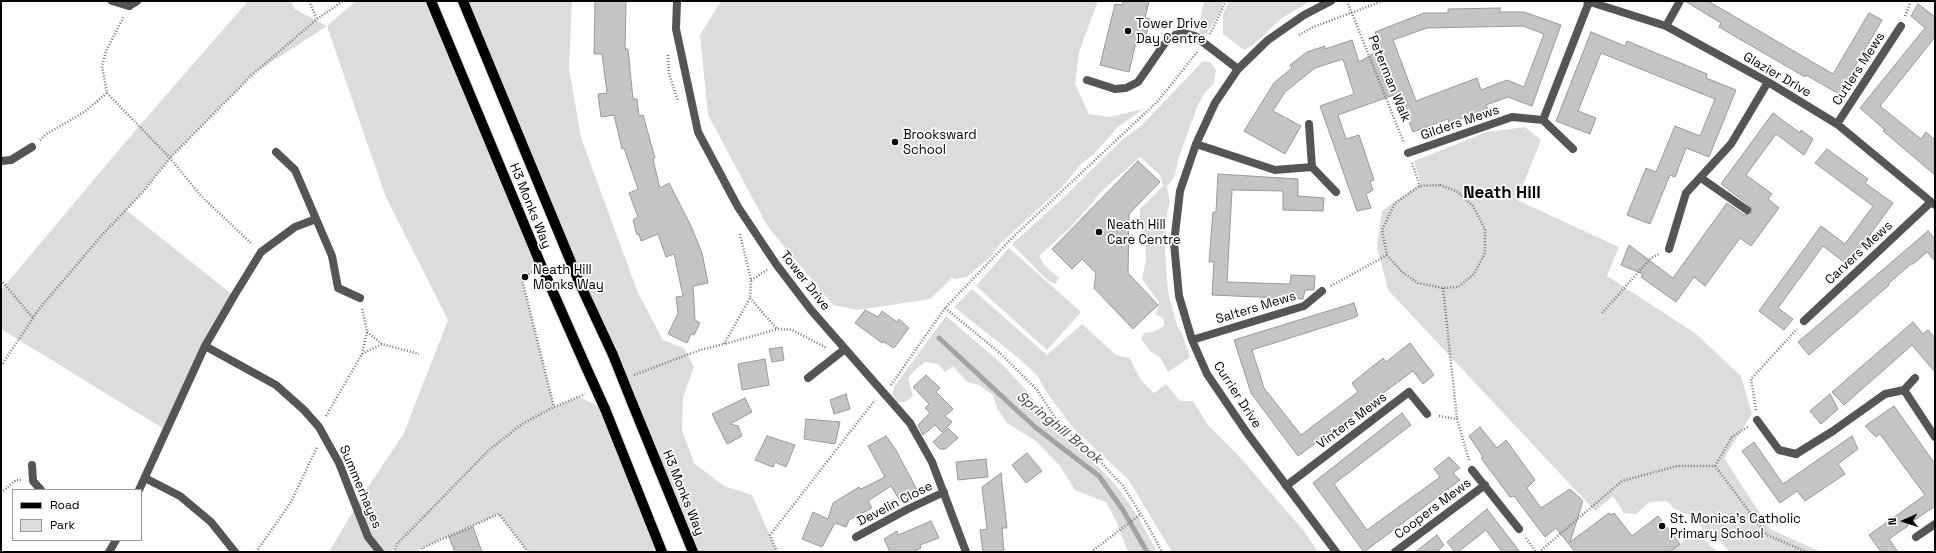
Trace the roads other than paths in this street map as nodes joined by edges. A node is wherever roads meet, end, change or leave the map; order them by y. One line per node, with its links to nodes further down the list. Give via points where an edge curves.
1 (112, 1): 2 (street, via 129,6)
2 (137, 1)
3 (431, 1): 58 (main road, H3 Monks Way, bridge, via 540,265 605,409)
4 (463, 1): 59 (main road, H3 Monks Way, bridge, via 580,284 613,355)
5 (677, 1): 35 (street, Tower Drive, via 676,29 698,132 738,207 776,264 811,310)
6 (1331, 1): 11 (street, Currier Drive, via 1304,15 1268,40)
7 (1588, 1): 9 (street, Glazier Drive); 14 (street)
8 (1680, 1): 9 (street)
9 (1666, 26): 13 (street, Glazier Drive)
10 (1901, 26): 16 (street, Cutlers Mews)
11 (1238, 69): 12 (street, via 1195,36 1184,33 1175,35 1165,43 1138,82 1126,88 1115,89); 17 (street, Currier Drive, via 1215,103)
12 (1087, 80)
13 (1768, 82): 16 (street, Glazier Drive); 24 (street, via 1731,144)
14 (1543, 120): 19 (street); 21 (street, Gilders Mews, via 1512,118)
15 (1309, 124): 23 (street)
16 (1837, 124): 26 (street, Glazier Drive)
17 (1196, 144): 23 (street, via 1275,170); 33 (street, Currier Drive, via 1180,191 1174,243 1179,296)
18 (32, 147): 22 (street, via 11,160)
19 (1573, 149)
20 (276, 152): 28 (street, via 295,170)
21 (1408, 153)
22 (1, 161)
23 (1312, 167): 25 (street)
24 (1701, 178): 27 (street); 29 (street, via 1686,193)
25 (1336, 192)
26 (1933, 203): 32 (street, Carvers Mews)
27 (1747, 210)
28 (316, 219): 31 (street, via 332,256 338,288); 34 (street, via 295,227 261,252)
29 (1669, 249)
30 (1322, 291): 33 (street, Salters Mews, via 1304,306)
31 (360, 298)
32 (1804, 321)
33 (1192, 340): 46 (street, Currier Drive, via 1207,374)
34 (205, 346): 44 (street); 57 (street, Summerhayes, via 276,385 319,427 340,463 368,537)
35 (846, 349): 36 (street); 49 (street, Tower Drive, via 910,423 932,462)
36 (808, 378)
37 (1915, 378): 38 (street)
38 (1904, 390): 40 (street, via 1885,394 1796,454 1779,450); 41 (street)
39 (1427, 414): 46 (street, Vinters Mews, via 1409,392)
40 (1757, 420)
41 (1935, 437)
42 (32, 465): 47 (street, via 33,481)
43 (1472, 470): 45 (street, Coopers Mews)
44 (145, 478): 48 (street); 56 (street, via 180,496 201,513)
45 (1485, 485): 51 (street, Coopers Mews); 62 (street, Coopers Mews)
46 (1286, 486): 61 (street, Currier Drive)
47 (40, 489)
48 (140, 489)
49 (944, 492): 52 (street, Develin Close); 60 (street, Tower Drive)
50 (1935, 524): 53 (street)
51 (1518, 529)
52 (856, 537)
53 (1916, 537)
54 (113, 541): 55 (street)
55 (109, 552)
56 (235, 552)
57 (380, 552)
58 (662, 552)
59 (693, 552)
60 (966, 552)
61 (1336, 552)
62 (1395, 552)

